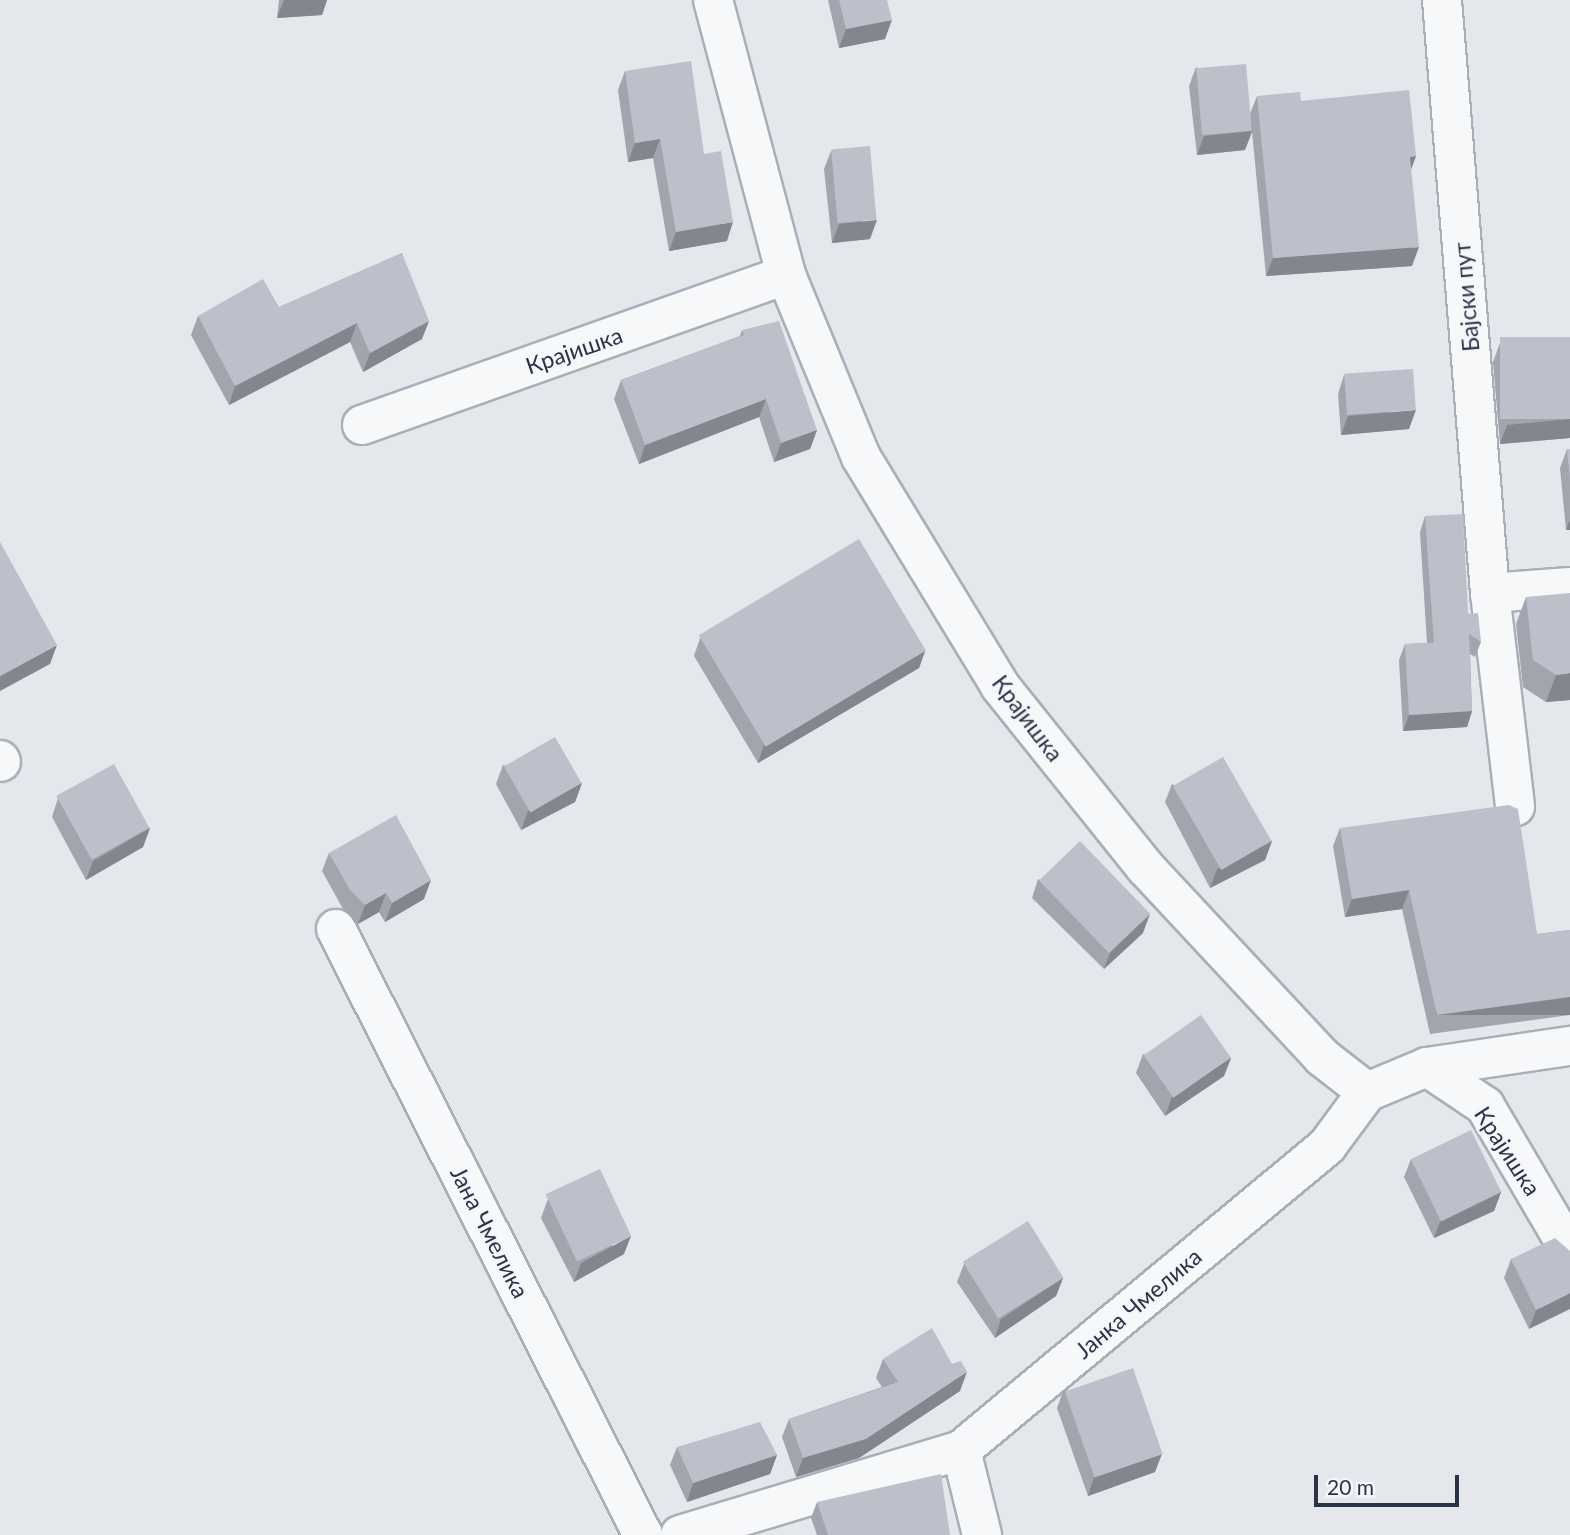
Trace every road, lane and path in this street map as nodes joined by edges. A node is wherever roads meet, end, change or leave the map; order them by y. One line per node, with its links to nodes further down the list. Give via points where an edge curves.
1 (713, 0): 3 (street, Крајишка)
2 (1442, 0): 6 (street, Бајски пут)
3 (786, 275): 4 (street, Крајишка); 11 (street, Крајишка, via 860,457 1000,686 1146,868 1322,1057)
4 (362, 425)
5 (1570, 587): 6 (street)
6 (1490, 593): 7 (street, Бајски пут)
7 (1515, 807)
8 (336, 929): 14 (street, Јана Чмелика)
9 (1570, 1046): 10 (street)
10 (1427, 1068): 11 (street); 12 (street, Крајишка, via 1485,1107)
11 (1367, 1092): 13 (street, Јанка Чмелика, via 1327,1146)
12 (1570, 1251)
13 (961, 1450): 15 (street, Јанка Чмелика); 16 (street)
14 (643, 1535)
15 (680, 1535)
16 (982, 1535)

